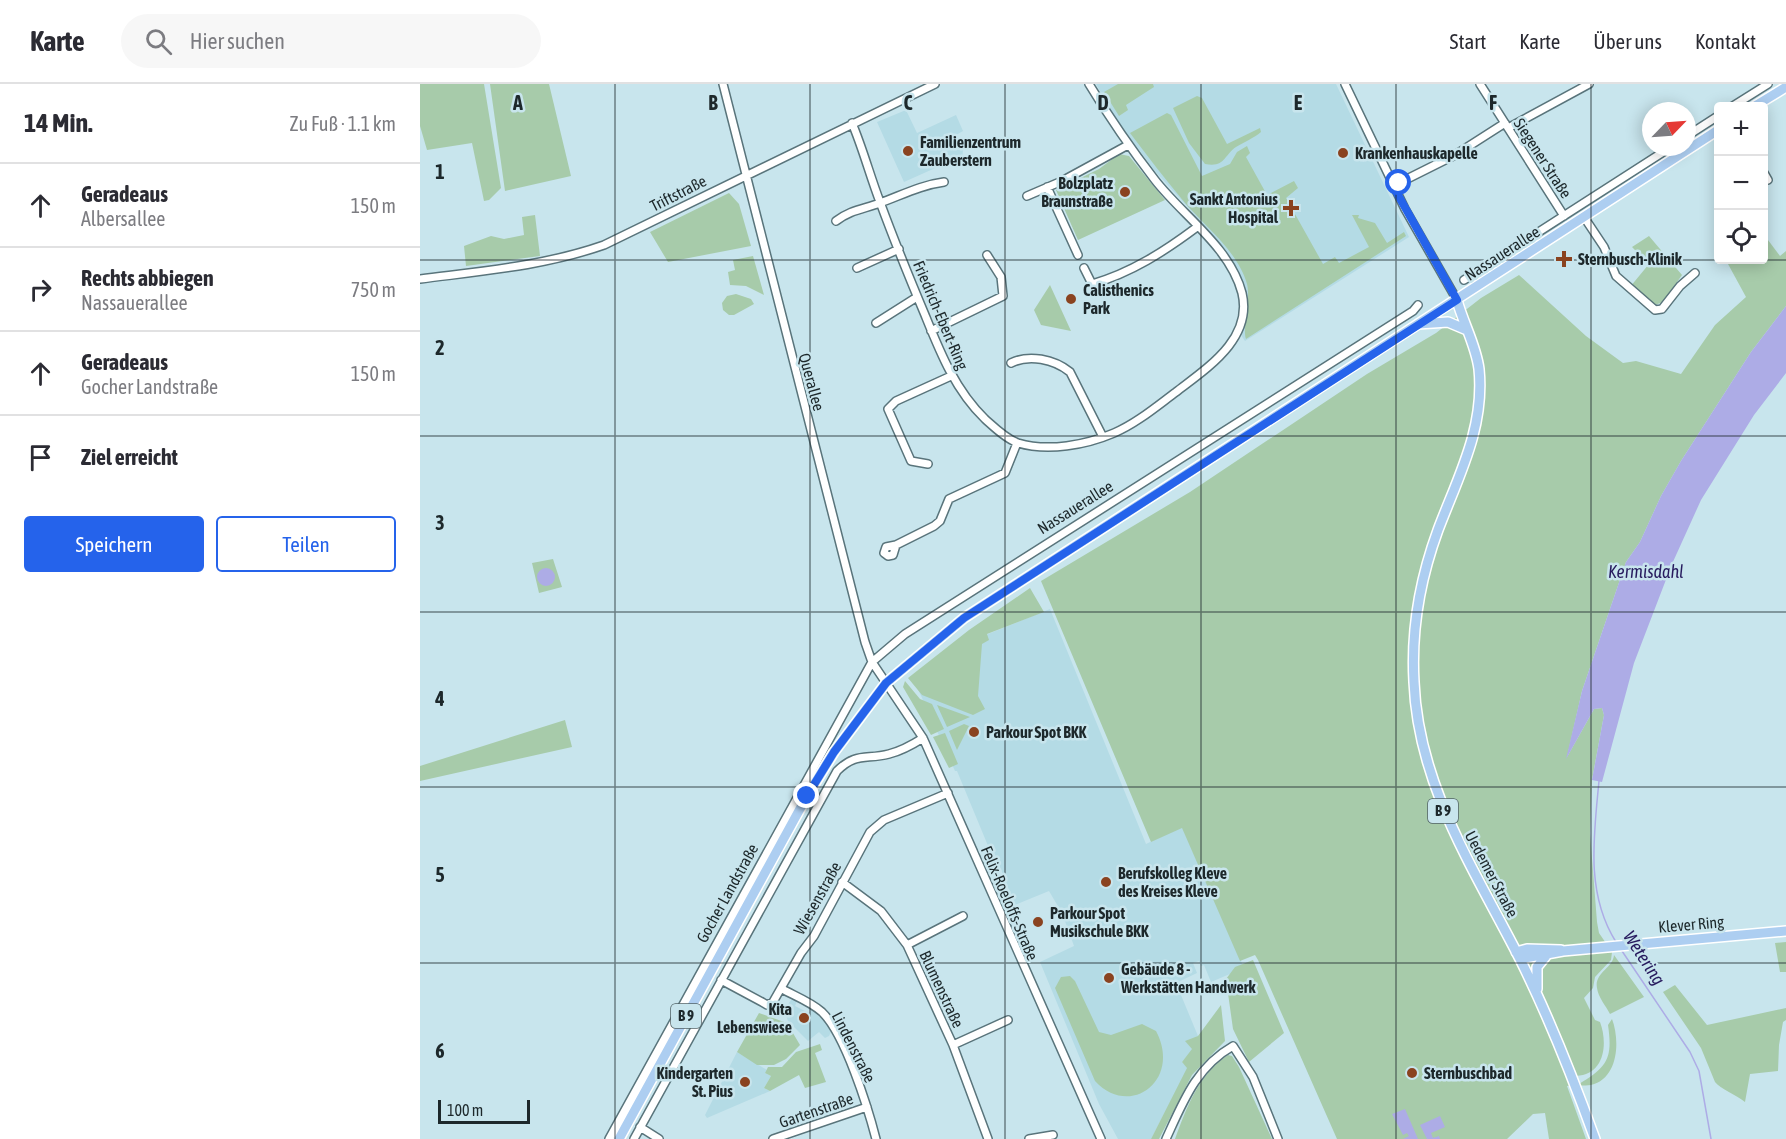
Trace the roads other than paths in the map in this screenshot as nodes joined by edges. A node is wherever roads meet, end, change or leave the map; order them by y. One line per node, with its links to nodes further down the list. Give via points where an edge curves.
1 (723, 84): 19 (street, Querallee)
2 (935, 84): 13 (street, Triftstraße)
3 (1089, 84): 17 (street)
4 (1345, 84): 21 (street)
5 (1480, 84): 14 (street, Siegener Straße)
6 (1589, 84): 14 (street)
7 (1763, 85): 9 (street); 10 (street)
8 (1786, 87): 9 (main road)
9 (1768, 99): 11 (main road)
10 (1739, 102)
11 (1762, 102)
12 (1714, 119): 15 (street)
13 (852, 123): 19 (street, Triftstraße); 24 (street, Friedrich-Ebert-Ring)
14 (1507, 126): 21 (street); 25 (street, Siegener Straße)
15 (1696, 130)
16 (1714, 133): 26 (main road, Nassauerallee)
17 (1128, 145): 22 (street); 28 (street)
18 (1657, 156): 25 (street, Nassauerallee)
19 (745, 175): 35 (street, Triftstraße, via 621,238 568,258); 50 (street, Querallee)
20 (944, 182): 24 (street, via 925,184)
21 (1393, 186): 38 (street)
22 (1047, 187): 23 (street); 31 (street)
23 (1027, 196)
24 (880, 203): 27 (street, via 850,211); 29 (street, Friedrich-Ebert-Ring)
25 (1564, 216): 36 (street, Nassauerallee)
26 (1584, 217): 34 (street, via 1604,247 1616,276 1655,310 1662,309); 38 (main road, Nassauerallee)
27 (836, 220)
28 (1197, 227): 33 (street, via 1149,260 1104,281 1092,284); 46 (street, via 1237,276 1243,296 1240,325 1227,350 1215,362 1163,403)
29 (899, 249): 32 (street); 37 (street, Friedrich-Ebert-Ring)
30 (987, 255): 43 (street, via 1002,277 1003,296)
31 (1078, 255)
32 (857, 268)
33 (1084, 268)
34 (1695, 273)
35 (420, 279)
36 (1464, 280)
37 (917, 297): 40 (street); 43 (street, Friedrich-Ebert-Ring)
38 (1457, 300): 41 (main road, Nassauerallee); 42 (main road, Uedemer Straße / B 9)
39 (1418, 305): 50 (street, Nassauerallee)
40 (876, 324)
41 (1418, 324): 42 (main road, via 1448,322); 51 (main road, Nassauerallee, via 964,618)
42 (1467, 330): 59 (main road, Uedemer Straße / B 9, via 1479,371 1475,433 1423,578 1413,649 1416,709 1426,760 1441,806)
43 (932, 331): 45 (street, Friedrich-Ebert-Ring)
44 (1011, 363): 46 (street, via 1029,357 1070,372)
45 (951, 376): 47 (street, Friedrich-Ebert-Ring, via 985,419); 48 (street, via 896,401 888,409 911,461)
46 (1103, 437): 47 (street, via 1053,447)
47 (1017, 443): 49 (street, via 1005,473 949,499 940,521)
48 (928, 464)
49 (896, 545)
50 (871, 658): 51 (street, Querallee); 69 (street, Gocher Landstraße)
51 (886, 683): 52 (street, Felix-Roeloffs-Straße); 70 (main road, Gocher Landstraße / B 9, via 834,752 807,796)
52 (923, 738): 53 (street, Felix-Roeloffs-Straße); 61 (street, via 905,749 853,758 837,771)
53 (948, 793): 54 (street, Wiesenstraße, via 876,826); 77 (street, Felix-Roeloffs-Straße)
54 (842, 882): 57 (street, Blumenstraße, via 881,911); 62 (street, Wiesenstraße)
55 (963, 916): 57 (street, Blumenstraße)
56 (1786, 931): 58 (main road, Klever Ring)
57 (906, 945): 65 (street, Blumenstraße)
58 (1563, 951): 59 (main road, Klever Ring, via 1527,949); 60 (main road, Klever Ring)
59 (1518, 956): 60 (main road, Klever Ring); 63 (main road, Uedemer Straße)
60 (1546, 956): 63 (main road, via 1537,967)
61 (721, 980): 62 (street, via 767,1005); 67 (street)
62 (782, 989): 66 (street, Lindenstraße, via 821,1012 830,1022)
63 (1537, 995): 80 (main road, Uedemer Straße)
64 (1008, 1020): 65 (street, Blumenstraße)
65 (953, 1045): 75 (street, Blumenstraße)
66 (867, 1107): 73 (street, Gartenstraße); 74 (street, Lindenstraße)
67 (640, 1127): 71 (street); 72 (street)
68 (1053, 1135): 76 (street)
69 (609, 1139)
70 (619, 1139)
71 (634, 1139)
72 (659, 1139)
73 (773, 1139)
74 (876, 1139)
75 (988, 1139)
76 (1029, 1139)
77 (1101, 1139)
78 (1166, 1139): 79 (street, via 1192,1083 1217,1055 1233,1046 1253,1077)
79 (1278, 1139)
80 (1595, 1139)

